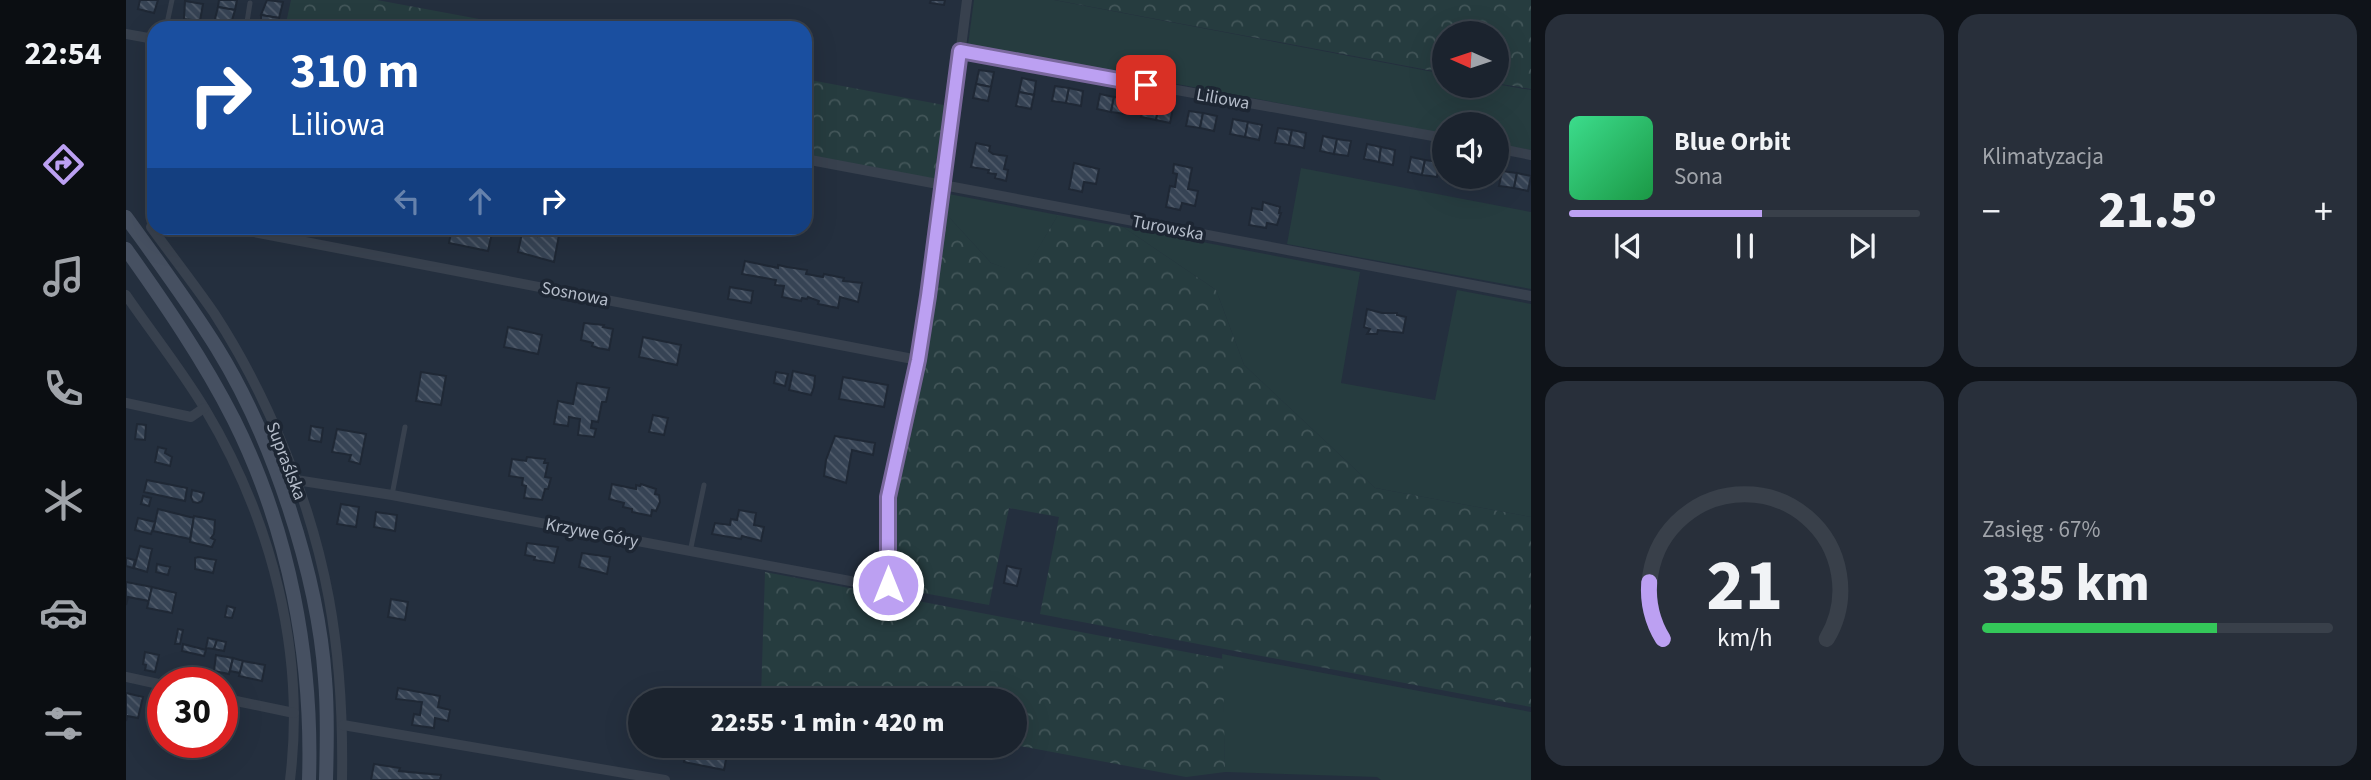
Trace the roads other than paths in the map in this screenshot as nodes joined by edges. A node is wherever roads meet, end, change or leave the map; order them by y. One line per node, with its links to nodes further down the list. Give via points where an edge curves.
1 (172, 0): 4 (lane)
2 (967, 0): 8 (street)
3 (250, 3): 5 (lane)
4 (168, 21)
5 (247, 21)
6 (126, 34): 7 (street)
7 (147, 38)
8 (960, 51): 9 (street, Liliowa); 13 (street)
9 (1432, 136)
10 (1509, 151): 11 (street)
11 (1531, 155)
12 (812, 160): 13 (street, Turowska)
13 (943, 185): 19 (street, Turowska); 22 (street)
14 (126, 216): 37 (main road, via 218,349 252,413 276,474 313,596 325,677)
15 (158, 235): 26 (street, Supraślska, via 214,314 250,377)
16 (269, 235): 22 (street, Sosnowa)
17 (126, 249): 36 (main road, via 201,360 259,480 288,574 303,651)
18 (126, 295): 20 (street)
19 (1531, 296)
20 (136, 309): 21 (street); 24 (street)
21 (126, 317)
22 (918, 360): 29 (street, Krzywe Góry, via 888,497 888,585)
23 (126, 403): 24 (street, via 191,417)
24 (204, 408): 33 (street, via 262,528 286,626)
25 (405, 428): 28 (lane)
26 (296, 480): 28 (street, Krzywe Góry); 34 (street, Supraślska, via 329,598)
27 (704, 485): 29 (lane)
28 (392, 495): 29 (street, Krzywe Góry)
29 (690, 552)
30 (126, 677): 31 (street)
31 (147, 682)
32 (238, 701): 33 (street)
33 (294, 713): 35 (street)
34 (343, 724): 38 (street, Supraślska); 39 (street)
35 (290, 780)
36 (309, 780)
37 (326, 780)
38 (342, 780)
39 (665, 780)

